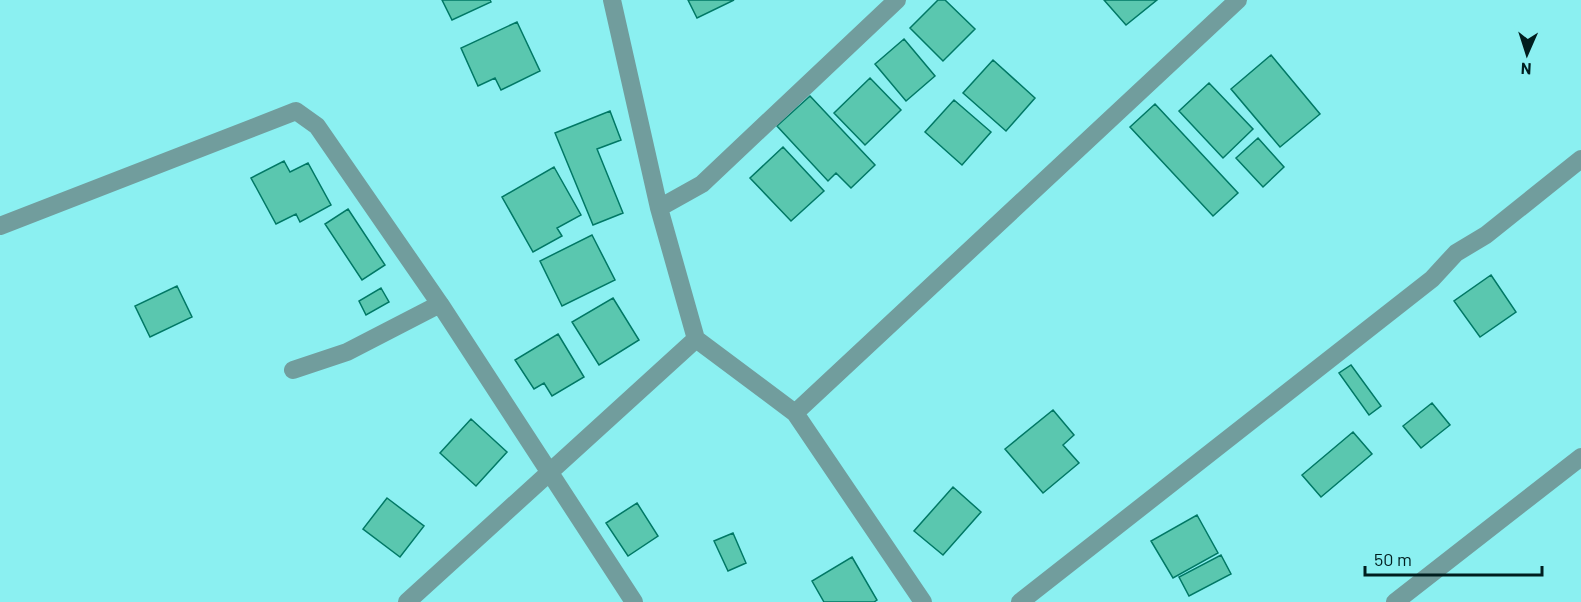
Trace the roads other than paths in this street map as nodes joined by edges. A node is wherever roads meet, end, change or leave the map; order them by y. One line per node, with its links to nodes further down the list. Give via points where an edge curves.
1 (612, 0): 5 (street)
2 (897, 0): 5 (street, via 702,184)
3 (1238, 0): 10 (street)
4 (1581, 159): 16 (street, via 1486,235 1456,253 1431,279)
5 (659, 208): 8 (street)
6 (0, 226): 7 (street, via 296,111 317,126)
7 (441, 304): 9 (street, via 347,351); 12 (street)
8 (696, 339): 10 (street); 12 (street)
9 (294, 370)
10 (795, 413): 15 (street)
11 (1581, 457): 17 (street)
12 (550, 474): 13 (street); 14 (street)
13 (407, 602)
14 (634, 602)
15 (922, 602)
16 (1020, 602)
17 (1395, 602)

